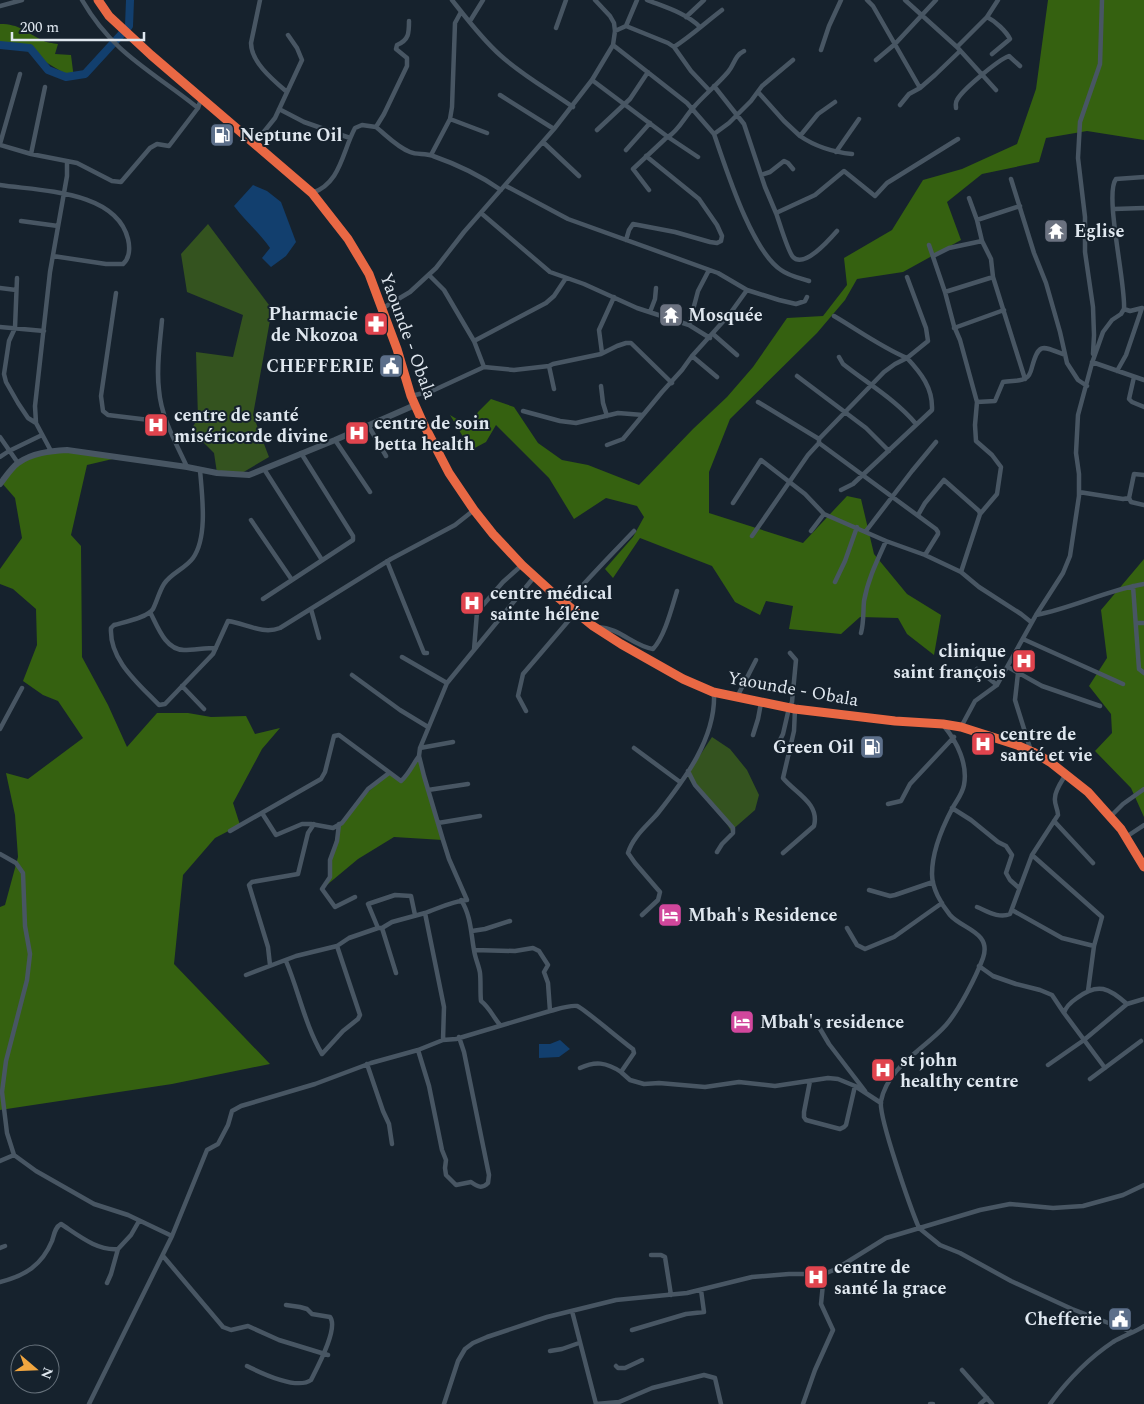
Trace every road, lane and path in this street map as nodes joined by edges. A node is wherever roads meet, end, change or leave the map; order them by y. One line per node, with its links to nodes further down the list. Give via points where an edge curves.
1 (22, 0): 18 (street)
2 (82, 0): 54 (street, via 120,49)
3 (98, 0): 54 (highway, Yaounde - Obala, via 109,16)
4 (260, 0): 50 (street, via 252,50 261,66)
5 (452, 0): 20 (street)
6 (483, 0): 25 (street)
7 (566, 0): 28 (street)
8 (596, 0): 29 (street, via 610,16)
9 (638, 0): 26 (street)
10 (647, 0): 22 (street)
11 (704, 0): 22 (street)
12 (841, 0): 35 (street)
13 (867, 0): 31 (street)
14 (905, 0): 21 (street)
15 (936, 0): 21 (street)
16 (998, 0): 23 (street)
17 (1102, 0): 146 (street, via 1100,64 1080,122 1078,158 1093,307)
18 (0, 6)
19 (722, 10): 27 (street)
20 (461, 12): 25 (street); 62 (street, via 455,23)
21 (922, 16): 31 (street); 34 (street)
22 (686, 17): 27 (street)
23 (987, 17): 34 (street); 37 (street, via 1010,39)
24 (408, 21): 65 (street, via 409,34 396,49 407,58 407,66)
25 (470, 21): 57 (street, via 501,55)
26 (626, 26): 29 (street); 33 (street, via 661,39)
27 (700, 27): 33 (street)
28 (556, 28)
29 (615, 31): 32 (street)
30 (288, 35): 50 (street, via 302,60)
31 (895, 44): 39 (street); 47 (street)
32 (613, 45): 41 (street); 44 (street)
33 (674, 48): 48 (street)
34 (958, 49): 43 (street); 47 (street)
35 (822, 50)
36 (744, 51): 45 (street, via 738,54 731,69)
37 (992, 54)
38 (793, 60): 51 (street)
39 (876, 60)
40 (1020, 66): 43 (street, via 1009,56)
41 (648, 72): 55 (street); 58 (street)
42 (20, 74): 75 (street)
43 (982, 75): 49 (street); 59 (street, via 957,100)
44 (592, 80): 55 (street); 57 (street)
45 (714, 86): 48 (street); 61 (street)
46 (45, 87): 79 (street)
47 (920, 88): 56 (street, via 909,94)
48 (709, 90): 58 (street)
49 (996, 90)
50 (287, 92): 60 (street)
51 (758, 92): 61 (street); 70 (street)
52 (500, 95): 66 (street)
53 (835, 102): 70 (street, via 818,114)
54 (199, 103): 76 (highway, Yaounde - Obala); 84 (street, via 169,146 157,144 150,148 121,182)
55 (624, 104): 64 (street); 67 (street)
56 (900, 105)
57 (573, 107): 66 (street)
58 (693, 108): 69 (street); 71 (street)
59 (956, 108)
60 (279, 109): 72 (street, via 304,122); 76 (street, via 276,118)
61 (738, 115): 69 (street); 86 (street, via 749,134)
62 (450, 119): 68 (street); 81 (street)
63 (859, 120): 78 (street)
64 (650, 123): 71 (street); 77 (street)
65 (376, 127): 72 (street, via 358,126); 81 (street, via 409,152)
66 (554, 129): 74 (street)
67 (597, 130)
68 (487, 133)
69 (714, 134): 117 (street, via 740,204 763,249 782,271)
70 (800, 136): 78 (street)
71 (668, 137): 82 (street); 83 (street)
72 (350, 138): 94 (street, via 337,172 322,190)
73 (958, 139): 101 (street, via 887,183 875,196 844,171 815,195)
74 (543, 142): 87 (street); 91 (street)
75 (0, 144): 79 (street)
76 (254, 144): 94 (highway, Yaounde - Obala)
77 (626, 150)
78 (836, 152): 80 (street)
79 (31, 154): 84 (street)
80 (852, 154)
81 (431, 155): 92 (street)
82 (646, 156): 93 (street, via 633,169); 106 (street, via 699,199 722,236 721,241 710,242 633,224)
83 (698, 157)
84 (66, 162): 95 (street)
85 (793, 169): 86 (street, via 784,162)
86 (762, 175): 101 (street)
87 (579, 176)
88 (1144, 177): 99 (street, via 1121,178 1114,182)
89 (1011, 179): 97 (street)
90 (0, 185): 95 (street)
91 (506, 186): 92 (street); 106 (street, via 568,219)
92 (502, 190): 100 (street)
93 (649, 190)
94 (312, 193): 126 (highway, Yaounde - Obala, via 348,239 369,274)
95 (63, 194): 104 (street); 109 (street, via 87,198 106,208 127,235 128,259 118,265)
96 (969, 198): 103 (street)
97 (1020, 206): 103 (street); 142 (street, via 1046,283)
98 (1144, 208): 99 (street)
99 (1114, 209): 128 (street)
100 (481, 213): 112 (street); 116 (street, via 550,272)
101 (776, 213): 105 (street, via 791,255 797,260 821,249)
102 (21, 220): 104 (street)
103 (977, 220): 107 (street)
104 (58, 226): 109 (street)
105 (837, 231)
106 (626, 240): 111 (street)
107 (982, 241): 110 (street, via 949,248); 114 (street, via 991,259)
108 (929, 245): 110 (street)
109 (53, 256): 137 (street)
110 (933, 256): 122 (street)
111 (708, 270): 121 (street); 133 (street, via 698,291)
112 (429, 275): 126 (street, via 410,292); 139 (street, via 444,290)
113 (908, 277): 145 (street, via 928,341)
114 (993, 277): 122 (street); 129 (street)
115 (17, 278): 120 (street)
116 (566, 278): 124 (street); 139 (street, via 546,303)
117 (809, 281)
118 (0, 288): 120 (street)
119 (656, 288): 130 (street)
120 (16, 290): 135 (street)
121 (747, 290): 125 (street, via 796,304); 138 (street)
122 (945, 292): 136 (street)
123 (116, 293): 168 (street, via 101,396 103,411)
124 (614, 298): 130 (street); 140 (street, via 599,330)
125 (807, 298)
126 (383, 308): 160 (highway, Yaounde - Obala)
127 (1143, 308): 128 (street); 149 (street)
128 (1124, 309): 146 (street, via 1103,332)
129 (1004, 310): 136 (street); 153 (street)
130 (650, 312): 133 (street)
131 (834, 316): 145 (street)
132 (162, 320): 168 (street, via 158,376)
133 (689, 325): 138 (street)
134 (0, 327): 135 (street)
135 (15, 328): 137 (street); 169 (street, via 9,341 5,379 28,418)
136 (954, 328): 162 (street)
137 (44, 330): 169 (street)
138 (712, 336): 141 (street); 143 (street)
139 (474, 340): 148 (street)
140 (602, 353): 147 (street); 155 (street, via 631,344)
141 (737, 355)
142 (1065, 355): 153 (street, via 1039,348); 158 (street, via 1078,380)
143 (692, 356): 152 (street); 155 (street)
144 (839, 357): 157 (street, via 843,364)
145 (907, 358): 157 (street, via 895,364); 170 (street, via 924,377 932,400 932,410)
146 (1092, 363): 149 (street); 158 (street)
147 (549, 366): 148 (street, via 514,370); 159 (street)
148 (484, 367): 160 (street)
149 (1117, 371): 151 (street)
150 (797, 376): 165 (street)
151 (1134, 376): 154 (street); 163 (street, via 1129,399)
152 (717, 377)
153 (1025, 379): 162 (street, via 1003,382 995,401)
154 (1144, 380)
155 (672, 383): 166 (street)
156 (601, 386): 167 (street)
157 (871, 386): 165 (street); 170 (street)
158 (1086, 386): 194 (street, via 1077,422)
159 (554, 389)
160 (413, 400): 171 (street); 199 (highway, Yaounde - Obala, via 436,450)
161 (758, 402): 175 (street)
162 (977, 402): 201 (street, via 975,438 1000,464 1002,473 997,494)
163 (1144, 407)
164 (523, 411): 167 (street, via 576,423)
165 (845, 413): 175 (street); 180 (street, via 866,428)
166 (643, 415): 167 (street, via 618,413); 177 (street, via 624,439)
167 (607, 416)
168 (166, 422): 185 (street)
169 (36, 423): 172 (street)
170 (916, 424): 180 (street)
171 (368, 425): 174 (street); 182 (street)
172 (42, 435): 178 (street); 179 (street)
173 (0, 437): 178 (street)
174 (335, 440): 181 (street); 193 (street)
175 (819, 441): 188 (street); 190 (street)
176 (936, 442): 195 (street)
177 (607, 445)
178 (9, 451): 183 (street); 184 (street)
179 (50, 451): 184 (street); 185 (street, via 78,451)
180 (888, 451): 188 (street)
181 (301, 453): 186 (street); 211 (street, via 353,538)
182 (386, 456)
183 (0, 458)
184 (18, 463): 191 (street)
185 (187, 467): 187 (street)
186 (264, 469): 187 (street, via 249,475); 211 (street)
187 (200, 470): 224 (street, via 200,542 193,557 164,585)
188 (863, 475): 192 (street); 195 (street)
189 (1144, 475): 196 (street, via 1134,474)
190 (789, 481): 197 (street, via 760,460); 200 (street); 208 (street)
191 (0, 484)
192 (841, 490)
193 (370, 492)
194 (1079, 492): 196 (street, via 1123,500); 226 (street, via 1070,556)
195 (892, 497): 202 (street); 207 (street)
196 (1129, 498): 198 (street, via 1131,502)
197 (733, 503)
198 (1144, 505)
199 (474, 510): 212 (street, via 455,525); 213 (highway, Yaounde - Obala)
200 (824, 514): 204 (street); 206 (street)
201 (980, 514): 202 (street, via 944,480); 214 (street)
202 (918, 515): 210 (street, via 938,532)
203 (251, 520): 216 (street)
204 (857, 528): 207 (street); 217 (street)
205 (634, 530): 222 (street)
206 (811, 531)
207 (866, 531): 209 (street)
208 (752, 536)
209 (886, 541): 210 (street); 231 (street, via 869,578)
210 (925, 555): 214 (street)
211 (322, 560): 216 (street)
212 (387, 561): 223 (street); 236 (street, via 424,653)
213 (522, 565): 215 (highway, Yaounde - Obala); 235 (street, via 476,612)
214 (961, 572): 227 (street)
215 (535, 576): 222 (highway, Yaounde - Obala); 235 (street)
216 (292, 580): 221 (street)
217 (835, 582)
218 (1144, 584): 219 (street)
219 (1133, 586): 226 (street); 228 (street)
220 (677, 591): 230 (street, via 654,649 613,629)
221 (263, 599)
222 (566, 604): 225 (highway, Yaounde - Obala)
223 (311, 609): 232 (street); 234 (street, via 273,631 228,621)
224 (150, 612): 234 (street, via 164,637 176,648); 248 (street, via 114,625 110,631 112,644 125,668 159,705 165,704)
225 (576, 612): 230 (highway, Yaounde - Obala); 256 (street, via 523,674 518,696)
226 (1036, 615): 227 (street)
227 (1030, 622): 233 (street)
228 (1136, 623): 229 (street); 242 (street, via 1139,669)
229 (1144, 623)
230 (593, 626): 250 (highway, Yaounde - Obala, via 683,679)
231 (861, 633)
232 (319, 638)
233 (1023, 639): 240 (street); 246 (street)
234 (216, 648): 248 (street)
235 (474, 650): 245 (street)
236 (427, 653)
237 (790, 653): 255 (street, via 796,660)
238 (402, 657): 245 (street)
239 (756, 660): 251 (street)
240 (1008, 667): 243 (street); 247 (street)
241 (977, 669): 247 (street)
242 (1144, 672)
243 (1018, 673): 253 (street, via 1042,686); 267 (street, via 1014,700 1028,747)
244 (352, 675): 258 (street)
245 (447, 683): 258 (street)
246 (1123, 684)
247 (997, 685): 259 (street, via 975,701)
248 (182, 686): 254 (street)
249 (22, 688): 260 (street)
250 (714, 692): 251 (highway, Yaounde - Obala); 269 (street, via 712,722)
251 (737, 697): 252 (highway, Yaounde - Obala)
252 (761, 701): 255 (highway, Yaounde - Obala); 261 (street)
253 (1100, 706)
254 (204, 709)
255 (792, 709): 257 (highway, Yaounde - Obala); 264 (street); 289 (street, via 794,731 783,778 805,798 815,820 814,826)
256 (526, 711)
257 (943, 724): 259 (highway, Yaounde - Obala); 262 (street)
258 (428, 727): 265 (street)
259 (961, 727): 267 (highway, Yaounde - Obala)
260 (0, 729)
261 (753, 735)
262 (954, 738): 276 (street, via 910,784 901,801); 277 (street, via 962,757 964,785)
263 (453, 742): 265 (street)
264 (777, 746)
265 (420, 748): 268 (street)
266 (634, 748): 272 (street)
267 (1033, 752): 271 (highway, Yaounde - Obala)
268 (419, 756): 270 (street, via 401,781); 275 (street)
269 (688, 771): 272 (street); 288 (street, via 695,785 733,828 733,833)
270 (389, 773): 278 (street, via 339,735 334,736 321,779); 284 (street, via 368,789)
271 (1066, 774): 279 (highway, Yaounde - Obala); 281 (street, via 1055,795 1058,815)
272 (680, 782): 304 (street, via 628,852 660,892 658,900)
273 (468, 784): 275 (street)
274 (1144, 789): 279 (street, via 1113,814)
275 (428, 790): 282 (street)
276 (888, 804)
277 (952, 808): 294 (street, via 934,858); 295 (street, via 1006,846 1012,855 1006,873)
278 (262, 813): 283 (street, via 276,836 302,824); 286 (street)
279 (1108, 814): 287 (highway, Yaounde - Obala)
280 (480, 816): 282 (street)
281 (1054, 821): 291 (street); 292 (street)
282 (438, 823): 298 (street, via 467,900)
283 (314, 824): 284 (street, via 333,828); 313 (street, via 308,833 298,874 250,885)
284 (339, 824): 297 (street, via 330,860 330,877 322,889 335,906)
285 (1144, 826): 287 (street)
286 (230, 831)
287 (1126, 837): 293 (highway, Yaounde - Obala)
288 (717, 852)
289 (783, 853)
290 (0, 854): 340 (street, via 16,863 23,873 25,926 30,954 2,1092 7,1132)
291 (1032, 855): 295 (street); 310 (street, via 1102,917)
292 (1093, 864)
293 (1144, 866)
294 (933, 882): 296 (street, via 890,896); 299 (street)
295 (1019, 888): 301 (street)
296 (869, 890)
297 (355, 897)
298 (461, 900): 302 (street); 308 (street)
299 (942, 903): 307 (street, via 894,937 865,949 858,945); 314 (street, via 951,916 977,933 983,942)
300 (977, 907): 301 (street, via 1005,916)
301 (1012, 910): 310 (street, via 1062,938)
302 (425, 913): 303 (street); 325 (street, via 444,1006)
303 (415, 915): 306 (street); 306 (street, via 411,896 395,895 368,904)
304 (642, 915)
305 (510, 921): 308 (street)
306 (380, 928): 309 (street, via 349,938); 315 (street)
307 (848, 928)
308 (472, 931): 311 (street)
309 (337, 946): 312 (street, via 316,949); 312 (street, via 360,1015 322,1054 307,1024)
310 (1094, 946): 317 (street)
311 (474, 950): 320 (street, via 533,948 539,951 548,965 544,972); 322 (street, via 480,975 481,1001 489,1007)
312 (286, 960): 313 (street)
313 (270, 965): 316 (street)
314 (979, 966): 321 (street, via 993,976 1052,996); 338 (street, via 948,1023 900,1068 887,1085)
315 (396, 974)
316 (246, 975)
317 (1088, 991): 319 (street, via 1102,988); 321 (street)
318 (1144, 999): 319 (street)
319 (1127, 1004): 326 (street)
320 (550, 1011): 322 (street); 333 (street, via 582,1008 633,1049 634,1053)
321 (1064, 1013): 326 (street)
322 (500, 1026): 325 (street)
323 (819, 1027): 337 (street)
324 (459, 1038): 328 (street, via 489,1175 488,1183 482,1187 471,1182 456,1185 446,1175 446,1160)
325 (443, 1040): 328 (street)
326 (1084, 1040): 330 (street); 332 (street)
327 (1141, 1041): 332 (street)
328 (418, 1050): 329 (street)
329 (367, 1064): 339 (street, via 389,1124); 345 (street, via 232,1111 218,1144 207,1150)
330 (1048, 1065)
331 (580, 1068): 333 (street, via 596,1062)
332 (1105, 1068): 334 (street)
333 (621, 1072): 335 (street, via 630,1080 644,1084 705,1087 739,1082 776,1086)
334 (1090, 1079)
335 (810, 1081): 336 (street, via 838,1079); 336 (street, via 804,1117 812,1123 840,1129 846,1125)
336 (855, 1086): 337 (street)
337 (867, 1093): 338 (street)
338 (881, 1103): 344 (street)
339 (392, 1144)
340 (14, 1155): 341 (street); 343 (street, via 94,1204)
341 (0, 1161)
342 (1144, 1184): 344 (street, via 1123,1195 1083,1206 1000,1205)
343 (139, 1221): 345 (street); 346 (street)
344 (919, 1228): 349 (street, via 886,1238); 358 (street, via 940,1245 1011,1281)
345 (172, 1236): 348 (street)
346 (118, 1249): 350 (street, via 104,1248 79,1237 61,1224 34,1268); 351 (street)
347 (651, 1255): 353 (street, via 665,1257)
348 (163, 1256): 361 (street, via 223,1327 231,1330 248,1326 279,1340); 367 (street)
349 (824, 1274): 352 (street, via 752,1277); 370 (street, via 821,1304 833,1330)
350 (0, 1282)
351 (107, 1283)
352 (701, 1290): 353 (street); 357 (street, via 704,1312)
353 (671, 1295): 355 (street, via 616,1300)
354 (286, 1305): 361 (street, via 307,1308 312,1314 330,1317 333,1327)
355 (572, 1312): 359 (street); 368 (street, via 547,1317 473,1343 458,1361)
356 (1144, 1326): 358 (street)
357 (632, 1330)
358 (1132, 1332): 373 (street, via 1094,1356)
359 (579, 1343): 360 (street); 369 (street, via 596,1404 619,1402 652,1388 704,1376 715,1378)
360 (550, 1351)
361 (326, 1354): 363 (street, via 308,1382 275,1379)
362 (642, 1360): 364 (street, via 625,1368)
363 (247, 1366)
364 (616, 1366)
365 (962, 1370): 366 (street)
366 (987, 1398): 371 (street); 372 (street)
367 (90, 1404)
368 (444, 1404)
369 (721, 1404)
370 (803, 1404)
371 (980, 1404)
372 (992, 1404)
373 (1050, 1404)

